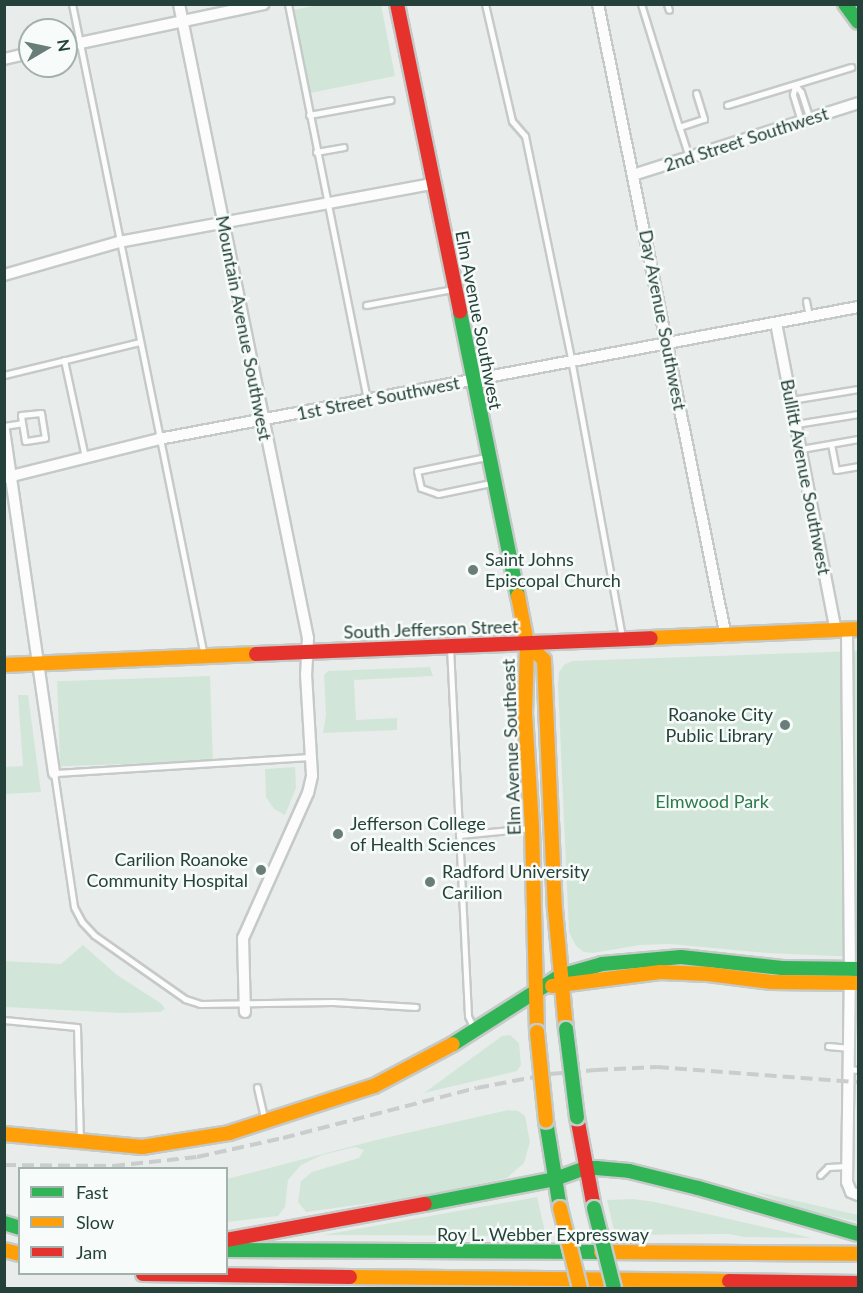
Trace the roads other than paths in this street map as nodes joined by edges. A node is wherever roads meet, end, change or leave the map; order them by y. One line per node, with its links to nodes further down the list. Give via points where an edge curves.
1 (72, 4): 12 (lane)
2 (179, 4): 11 (street, Mountain Avenue Southwest)
3 (264, 4): 11 (street)
4 (288, 4): 20 (lane)
5 (397, 4): 27 (main road, Elm Avenue Southwest)
6 (485, 4): 40 (lane, via 512,121 525,136)
7 (598, 4): 26 (street, Day Avenue Southwest)
8 (641, 4): 22 (lane)
9 (845, 4): 10 (main road)
10 (858, 22)
11 (183, 23): 12 (street); 29 (street, Mountain Avenue Southwest)
12 (81, 43): 13 (street); 30 (lane)
13 (78, 44)
14 (851, 67): 15 (lane)
15 (795, 85): 19 (lane); 21 (lane, via 801,92); 21 (lane, via 793,94)
16 (696, 93): 22 (lane, via 704,119)
17 (391, 100): 20 (lane)
18 (858, 103): 21 (street, 2nd Street Southwest)
19 (727, 105)
20 (309, 115): 24 (lane)
21 (806, 120): 25 (street, 2nd Street Southwest)
22 (679, 127): 25 (lane)
23 (344, 147): 24 (lane)
24 (316, 152): 28 (lane)
25 (688, 157): 26 (street, 2nd Street Southwest)
26 (633, 175): 39 (street, Day Avenue Southwest)
27 (434, 184): 28 (street); 32 (main road, Elm Avenue Southwest)
28 (326, 204): 29 (street); 45 (lane)
29 (223, 221): 30 (street); 48 (street, Mountain Avenue Southwest)
30 (120, 242): 31 (street); 38 (lane)
31 (4, 275)
32 (454, 288): 34 (lane); 43 (main road, Elm Avenue Southwest)
33 (806, 301): 36 (lane)
34 (366, 305)
35 (858, 307): 36 (street, 1st Street Southwest)
36 (809, 317): 37 (street, 1st Street Southwest)
37 (776, 323): 39 (street, 1st Street Southwest); 46 (street, Bullitt Avenue Southwest)
38 (139, 342): 41 (lane); 52 (lane)
39 (669, 343): 40 (street, 1st Street Southwest); 62 (street, Day Avenue Southwest)
40 (571, 359): 43 (street, 1st Street Southwest); 63 (lane)
41 (64, 360): 42 (lane); 57 (lane)
42 (4, 375)
43 (473, 380): 45 (street, 1st Street Southwest); 56 (main road, Elm Avenue Southwest)
44 (858, 388): 46 (lane)
45 (367, 400): 48 (street, 1st Street Southwest)
46 (791, 400): 50 (street, Bullitt Avenue Southwest)
47 (858, 414): 50 (lane)
48 (263, 419): 52 (street, 1st Street Southwest); 66 (street, Mountain Avenue Southwest)
49 (22, 423): 49 (lane, via 25,441 45,438 41,413 21,416); 51 (lane)
50 (796, 424): 55 (street, Bullitt Avenue Southwest)
51 (4, 428): 59 (street)
52 (159, 439): 57 (street, 1st Street Southwest); 67 (lane)
53 (858, 439): 54 (lane)
54 (831, 444): 55 (lane); 58 (lane, via 836,470)
55 (800, 449): 61 (street, Bullitt Avenue Southwest)
56 (488, 456): 60 (main road, Elm Avenue Southwest); 60 (lane, via 417,471 421,488 438,494)
57 (85, 457): 59 (street, 1st Street Southwest)
58 (858, 466)
59 (8, 477): 68 (street)
60 (493, 482): 64 (main road, Elm Avenue Southwest)
61 (847, 630): 62 (main road, South Jefferson Street); 74 (street, Bullitt Avenue Southwest)
62 (726, 637): 63 (main road, South Jefferson Street)
63 (623, 640): 64 (main road, South Jefferson Street)
64 (527, 643): 65 (main road, South Jefferson Street); 72 (main road, Elm Avenue Southeast, via 525,712); 75 (main road, Elm Avenue Southeast, via 544,660)
65 (450, 646): 66 (main road, South Jefferson Street); 73 (lane)
66 (308, 652): 67 (main road, South Jefferson Street); 70 (street, Mountain Avenue Southwest)
67 (204, 656): 68 (main road, South Jefferson Street)
68 (40, 664): 69 (main road, South Jefferson Street); 71 (street)
69 (4, 665)
70 (311, 757): 71 (lane); 79 (street, Mountain Avenue Southwest, via 308,793 243,938)
71 (54, 772): 79 (lane, via 70,888 82,922 94,935 184,999)
72 (532, 828): 73 (lane); 77 (main road, Elm Avenue Southeast)
73 (459, 835): 81 (lane, via 468,1016)
74 (854, 969): 75 (main road, via 782,968 660,957 602,964); 76 (street, Bullitt Avenue Southwest)
75 (560, 980): 76 (main road, via 660,972); 77 (main road); 90 (main road, Elm Avenue Southeast, bridge)
76 (854, 983): 83 (street, Bullitt Avenue Southwest)
77 (537, 988): 81 (main road); 92 (main road, Elm Avenue Southeast, bridge, via 537,1032)
78 (416, 1007): 79 (lane, via 333,1002)
79 (245, 1009)
80 (4, 1020): 88 (lane, via 77,1027)
81 (475, 1030): 86 (main road, via 433,1057 374,1086)
82 (828, 1047): 83 (lane)
83 (850, 1048): 84 (street, Bullitt Avenue Southwest)
84 (854, 1069): 89 (street, Bullitt Avenue Southwest)
85 (257, 1087): 86 (lane)
86 (265, 1123): 88 (main road, via 201,1140 157,1146)
87 (4, 1134): 88 (main road)
88 (80, 1142)
89 (848, 1166): 91 (lane, via 828,1167); 93 (street, Bullitt Avenue Southwest, via 847,1182)
90 (585, 1168): 92 (main road); 94 (main road, via 629,1171); 103 (main road, Elm Avenue Southeast, bridge)
91 (820, 1175)
92 (555, 1179): 95 (main road); 102 (main road, Elm Avenue Southeast, bridge)
93 (855, 1194)
94 (858, 1234)
95 (228, 1240)
96 (228, 1250): 97 (main road, Roy L. Webber Expressway)
97 (858, 1254)
98 (202, 1275): 99 (main road)
99 (262, 1276): 100 (main road); 101 (main road)
100 (858, 1283)
101 (306, 1288)
102 (580, 1288)
103 (614, 1288)

